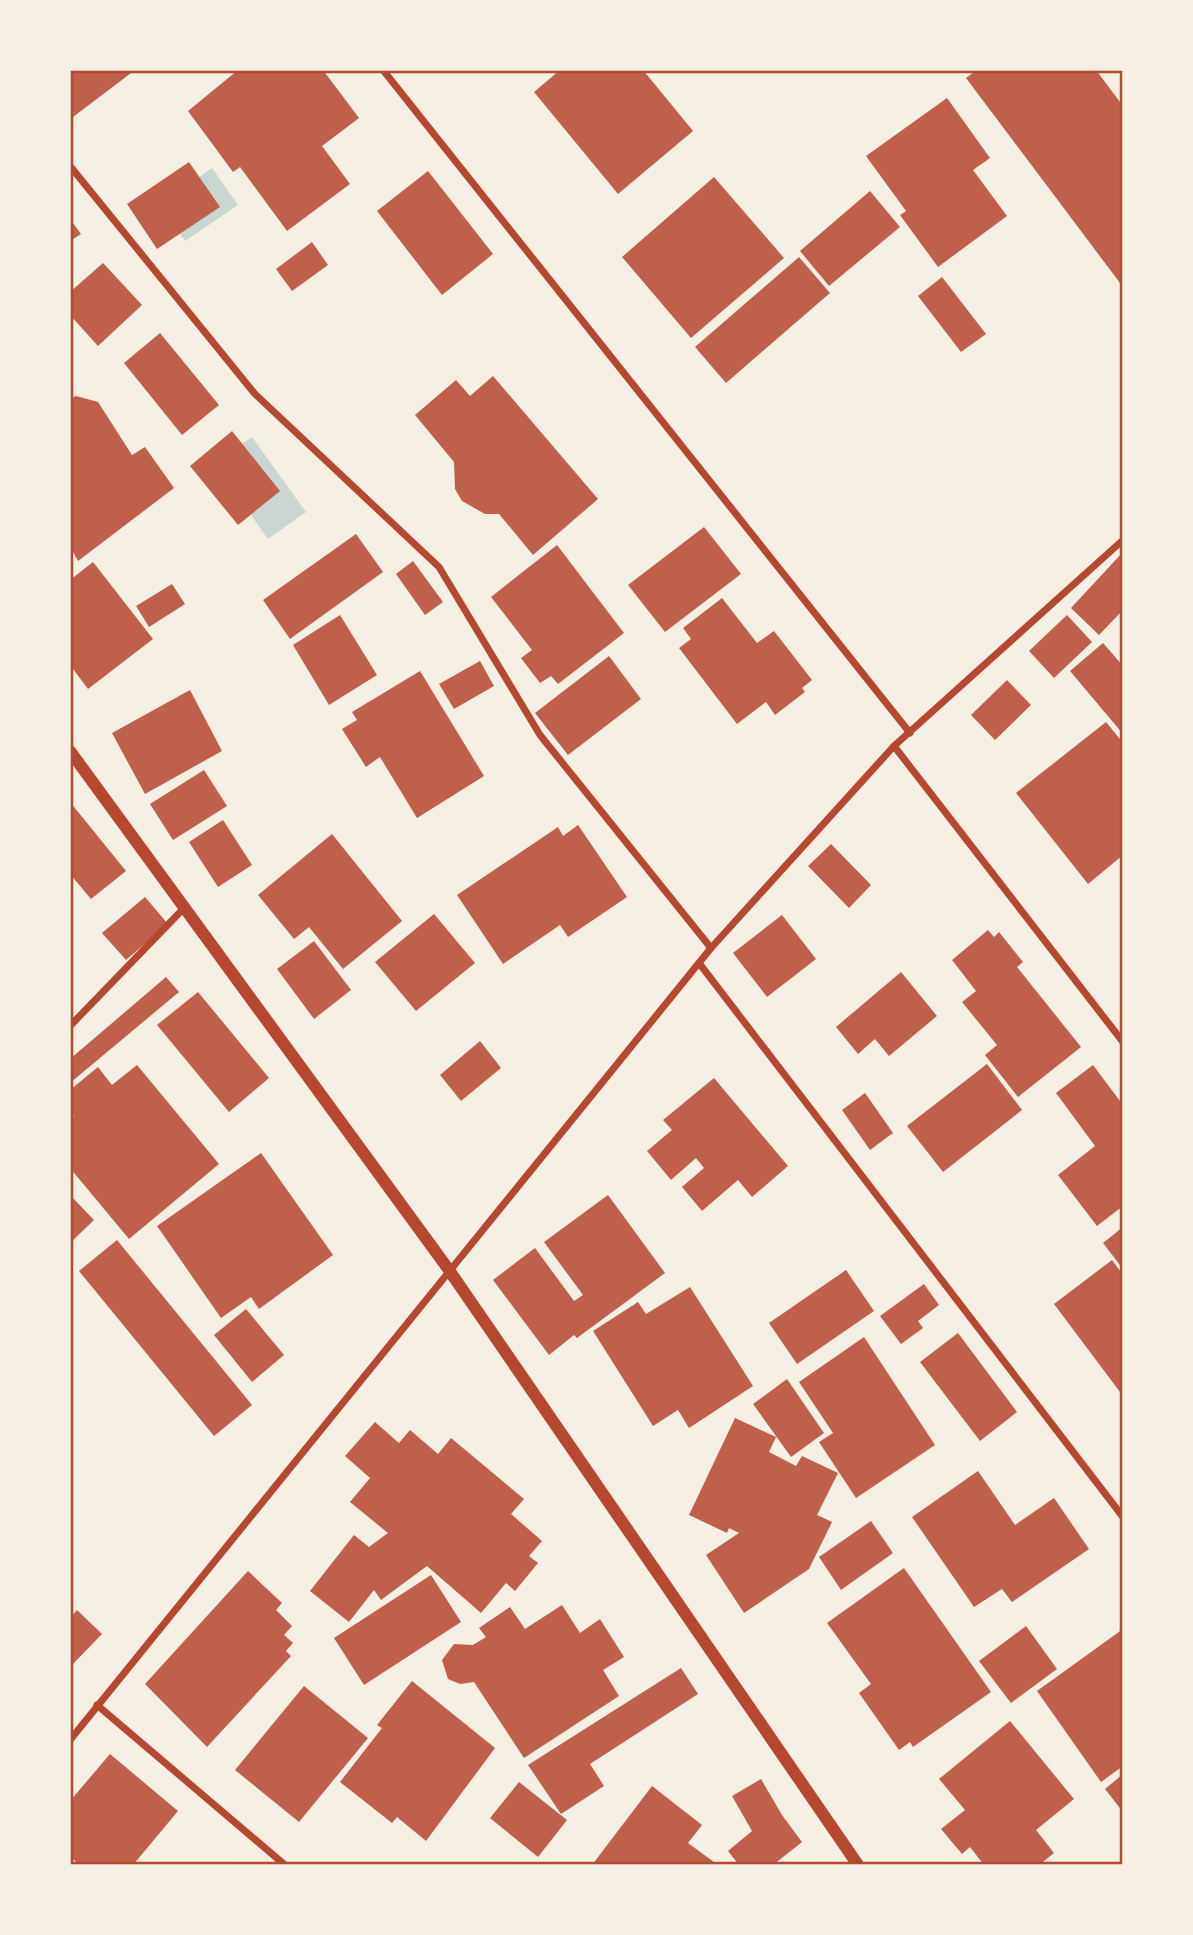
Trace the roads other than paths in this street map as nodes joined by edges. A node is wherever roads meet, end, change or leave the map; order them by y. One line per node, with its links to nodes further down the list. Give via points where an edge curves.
1 (383, 70): 4 (street)
2 (70, 166): 8 (street, via 256,394 439,567 540,735)
3 (1123, 540): 4 (street)
4 (910, 733): 5 (street)
5 (894, 746): 8 (street); 11 (street)
6 (70, 751): 7 (street)
7 (186, 906): 10 (street); 12 (street)
8 (711, 948): 9 (street)
9 (699, 963): 12 (street); 13 (street)
10 (70, 1026)
11 (1123, 1042)
12 (449, 1270): 14 (street); 17 (street)
13 (1123, 1517)
14 (97, 1705): 15 (street); 16 (street)
15 (70, 1740)
16 (285, 1865)
17 (858, 1865)

